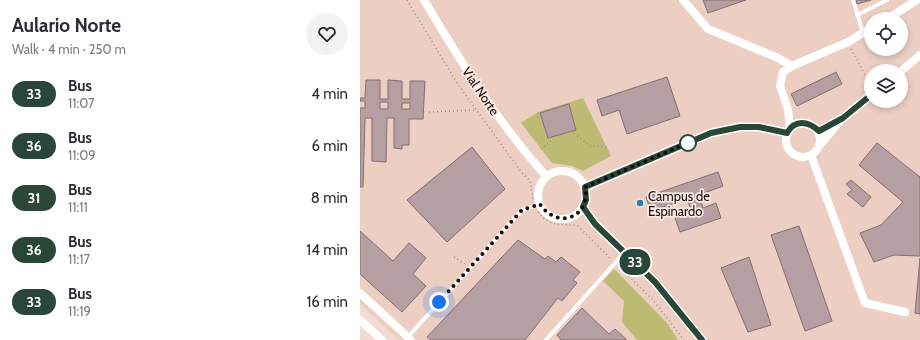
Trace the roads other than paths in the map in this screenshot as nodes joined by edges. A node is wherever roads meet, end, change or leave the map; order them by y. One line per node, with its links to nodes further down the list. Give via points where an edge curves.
1 (424, 0): 20 (street, Vial Norte, via 502,122)
2 (683, 0): 11 (street, via 708,29)
3 (852, 0): 7 (lane)
4 (887, 0): 7 (lane)
5 (917, 0): 6 (street)
6 (898, 12)
7 (857, 15): 8 (lane)
8 (863, 33): 11 (street)
9 (920, 55): 10 (street)
10 (908, 65)
11 (792, 66): 13 (street, via 783,72 780,86)
12 (864, 101): 14 (street)
13 (788, 110): 15 (street); 16 (street)
14 (843, 118): 17 (street); 18 (street)
15 (802, 122): 16 (street, via 795,124); 17 (street, via 812,124)
16 (788, 131): 19 (street, via 786,143 791,152 803,157); 21 (street, via 740,127 711,133)
17 (819, 131): 18 (street)
18 (820, 145): 19 (street)
19 (811, 156): 26 (street, via 865,303)
20 (546, 176): 21 (street, via 554,172 570,172 578,176); 22 (street, via 540,184)
21 (585, 187): 23 (street, via 586,200)
22 (540, 204): 23 (street, via 545,211 561,219 577,214); 28 (lane, via 522,210)
23 (583, 207): 24 (street, via 595,224)
24 (625, 252): 30 (lane); 31 (street, via 660,288)
25 (360, 293): 28 (street)
26 (905, 312)
27 (360, 320): 29 (street)
28 (409, 338)
29 (382, 340)
30 (546, 340)
31 (702, 340)

